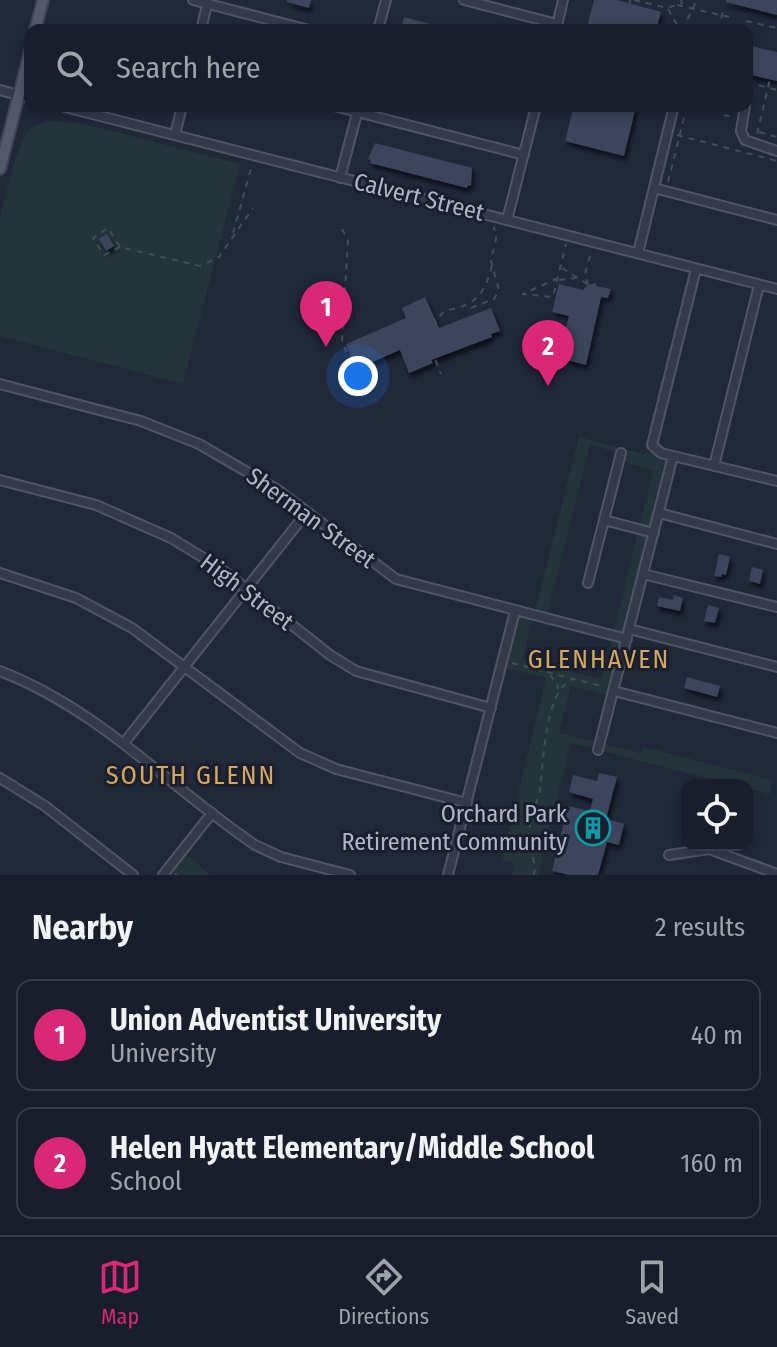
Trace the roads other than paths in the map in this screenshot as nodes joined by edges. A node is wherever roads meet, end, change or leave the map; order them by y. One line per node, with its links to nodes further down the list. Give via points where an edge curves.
1 (43, 0): 7 (main road)
2 (193, 0): 6 (street)
3 (386, 0): 10 (street)
4 (464, 0): 11 (street)
5 (563, 0): 12 (street)
6 (208, 2): 8 (street); 9 (street)
7 (37, 24)
8 (202, 24)
9 (287, 24)
10 (380, 24)
11 (547, 24)
12 (558, 24)
13 (0, 90): 14 (street)
14 (24, 97)
15 (24, 100): 26 (main road)
16 (85, 112): 23 (street, Calvert Street)
17 (181, 112): 23 (street)
18 (357, 112): 27 (street)
19 (369, 112): 25 (street)
20 (535, 112): 25 (street)
21 (673, 112): 28 (street)
22 (744, 112): 24 (street, via 743,136 753,150)
23 (175, 135): 27 (street, Calvert Street)
24 (777, 151)
25 (524, 155): 29 (street)
26 (0, 168)
27 (340, 178): 29 (street, Calvert Street)
28 (654, 188): 30 (street); 31 (street)
29 (507, 220): 31 (street, Calvert Street)
30 (777, 220)
31 (638, 253): 32 (street, Calvert Street)
32 (696, 269): 33 (street, Calvert Street); 37 (street, via 652,440 654,449)
33 (759, 285): 34 (street, Calvert Street); 38 (street)
34 (777, 289)
35 (0, 384): 41 (street, Sherman Street, via 169,431 240,465)
36 (621, 453): 43 (street)
37 (673, 456): 38 (street); 42 (street)
38 (714, 466): 40 (street)
39 (0, 480): 49 (street, High Street, via 96,505 146,525)
40 (777, 481)
41 (307, 512): 49 (street); 51 (street, Sherman Street, via 396,579)
42 (659, 513): 44 (street); 45 (street)
43 (604, 520): 44 (street); 48 (street)
44 (654, 533): 47 (street)
45 (777, 544)
46 (0, 573): 54 (street, via 104,612)
47 (643, 574): 50 (street); 52 (street)
48 (588, 583)
49 (247, 589): 54 (street); 58 (street, High Street, via 356,671)
50 (777, 607)
51 (515, 611): 53 (street, Sherman Street); 58 (street)
52 (629, 629): 53 (street); 55 (street)
53 (627, 639): 57 (street)
54 (185, 666): 60 (street); 63 (street, via 309,758)
55 (777, 667)
56 (0, 671): 60 (street, via 72,706)
57 (610, 689): 59 (street); 61 (street)
58 (491, 708): 63 (street)
59 (777, 733)
60 (124, 743): 64 (street)
61 (598, 750)
62 (0, 778): 67 (street)
63 (467, 803): 70 (street)
64 (212, 813): 68 (street); 69 (street, via 268,852)
65 (669, 855): 66 (street, via 709,849)
66 (777, 874)
67 (133, 875)
68 (163, 875)
69 (350, 875)
70 (448, 875)

